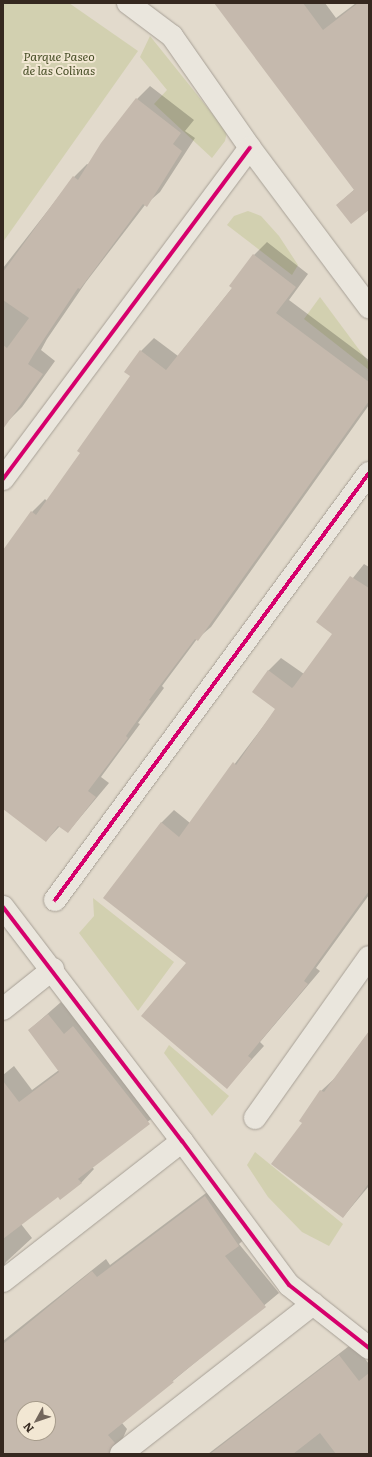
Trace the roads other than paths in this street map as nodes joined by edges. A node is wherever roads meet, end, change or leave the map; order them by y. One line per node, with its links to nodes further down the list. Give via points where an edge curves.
1 (128, 3): 2 (street, via 172,36)
2 (250, 148): 3 (street); 5 (street)
3 (369, 307)
4 (369, 473): 6 (street)
5 (3, 479)
6 (55, 900)
7 (3, 906): 9 (street)
8 (369, 957): 11 (street)
9 (53, 969): 10 (street); 12 (street)
10 (3, 1009)
11 (255, 1118)
12 (182, 1141): 13 (street); 14 (street, via 289,1285)
13 (3, 1281)
14 (313, 1304): 15 (street); 16 (street)
15 (369, 1348)
16 (121, 1454)

